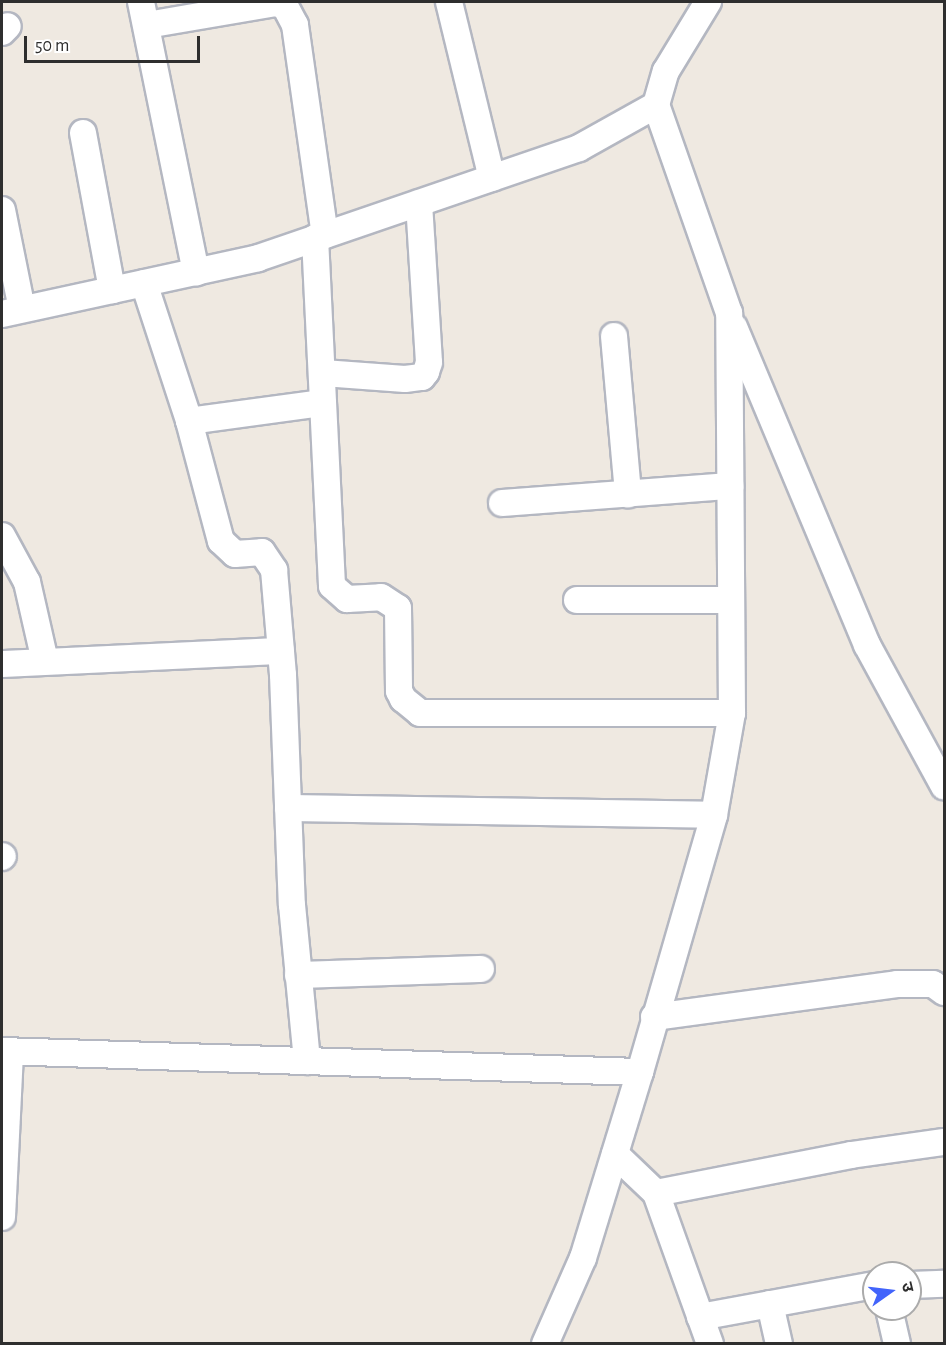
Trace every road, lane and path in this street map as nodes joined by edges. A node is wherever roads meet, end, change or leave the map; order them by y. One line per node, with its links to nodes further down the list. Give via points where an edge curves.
1 (449, 2): 6 (street)
2 (708, 2): 4 (street, via 666,71)
3 (144, 13): 9 (street, via 276,3 285,6 295,25); 10 (street)
4 (656, 105): 6 (street, via 579,148); 14 (street)
5 (83, 133): 12 (street)
6 (492, 178): 7 (street)
7 (418, 203): 9 (street); 16 (street, via 429,362 426,372 422,377 405,379)
8 (2, 210): 13 (street)
9 (320, 237): 10 (street, via 258,258); 16 (street)
10 (196, 272): 11 (street)
11 (144, 283): 12 (street); 18 (street)
12 (112, 290): 13 (street)
13 (12, 311)
14 (729, 313): 19 (street); 29 (street, via 867,645)
15 (614, 336): 20 (street)
16 (323, 374): 17 (street)
17 (323, 403): 18 (street); 28 (street, via 332,586 347,599 381,597 398,608 399,691 411,707 420,713)
18 (189, 421): 25 (street, via 221,541 235,554 262,552 274,570)
19 (730, 486): 20 (street); 24 (street)
20 (628, 494): 21 (street)
21 (502, 503)
22 (2, 536): 26 (street, via 27,582)
23 (577, 600): 24 (street)
24 (730, 600): 28 (street)
25 (281, 651): 26 (street); 30 (street)
26 (45, 661): 27 (street)
27 (2, 664)
28 (732, 713): 31 (street)
29 (945, 786)
30 (288, 808): 31 (street); 33 (street)
31 (714, 815): 35 (street)
32 (480, 969): 33 (street)
33 (298, 975): 37 (street)
34 (945, 992): 35 (street, via 933,984 897,984)
35 (654, 1017): 38 (street)
36 (6, 1051): 37 (street); 42 (street)
37 (307, 1061): 38 (street)
38 (640, 1072): 40 (street)
39 (945, 1142): 41 (street, via 851,1155)
40 (615, 1154): 41 (street); 49 (street, via 583,1258)
41 (656, 1193): 47 (street)
42 (2, 1217)
43 (945, 1284): 44 (street)
44 (922, 1285)
45 (862, 1287): 46 (street)
46 (770, 1304): 47 (street); 51 (street)
47 (700, 1317): 50 (street)
48 (892, 1321): 52 (street)
49 (544, 1344)
50 (710, 1344)
51 (779, 1344)
52 (897, 1344)

